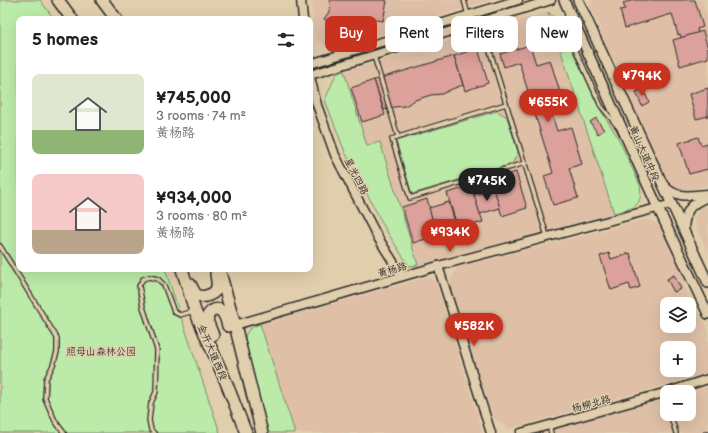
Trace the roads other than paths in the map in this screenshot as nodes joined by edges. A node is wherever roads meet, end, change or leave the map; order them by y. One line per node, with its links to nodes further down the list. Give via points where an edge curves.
1 (58, 0): 10 (main road)
2 (102, 0): 11 (main road)
3 (301, 0): 12 (street)
4 (464, 0): 9 (lane)
5 (518, 0): 9 (street)
6 (551, 0): 13 (street)
7 (578, 0): 23 (main road, 黄山大道中段)
8 (566, 4): 27 (main road, 黄山大道中段)
9 (468, 15): 17 (street)
10 (70, 16)
11 (114, 16)
12 (303, 16)
13 (500, 16)
14 (451, 31): 16 (street)
15 (490, 52): 20 (lane)
16 (374, 55): 18 (street); 21 (lane)
17 (313, 63)
18 (313, 75)
19 (313, 88): 38 (street, 星光四路, via 335,155 377,236)
20 (506, 104): 21 (lane); 22 (lane)
21 (398, 137): 22 (lane, via 392,139 410,198)
22 (525, 163): 29 (lane)
23 (663, 184): 24 (street, via 678,195); 26 (main road, 黄山大道中段)
24 (708, 194)
25 (708, 197): 28 (street, via 692,206 685,218)
26 (672, 204): 27 (street, 黄杨路); 28 (main road, 黄山大道中段)
27 (658, 208): 29 (street, 黄杨路); 41 (main road, 黄山大道中段)
28 (684, 230): 39 (main road, 黄山大道中段)
29 (547, 237): 31 (street, 黄杨路)
30 (0, 246): 32 (lane)
31 (438, 266): 38 (street, 黄杨路); 56 (street)
32 (16, 272)
33 (16, 272): 52 (lane, via 57,338 58,352 46,379 45,398 55,421)
34 (183, 272): 40 (main road, 金开大道西段)
35 (184, 272): 36 (main road, via 196,294 200,296 215,291)
36 (216, 272)
37 (220, 272): 42 (main road)
38 (402, 276): 42 (street, 黄杨路)
39 (708, 283)
40 (195, 311): 45 (main road, 金开大道西段); 53 (lane, via 180,315 174,312 164,285 158,279 143,279 139,286 156,350 156,392 148,420)
41 (708, 314)
42 (235, 325): 44 (main road)
43 (708, 379): 47 (street)
44 (249, 381): 45 (main road, via 234,351 224,314 216,310 208,316 208,321 221,355); 55 (main road)
45 (226, 382): 54 (main road, 金开大道西段)
46 (708, 384): 48 (street)
47 (691, 385)
48 (696, 386)
49 (660, 395): 51 (street, 杨柳北路)
50 (672, 421): 58 (lane)
51 (550, 429): 57 (street, 杨柳北路)
52 (64, 433)
53 (154, 433)
54 (246, 433)
55 (262, 433)
56 (491, 433)
57 (521, 433)
58 (676, 433)

